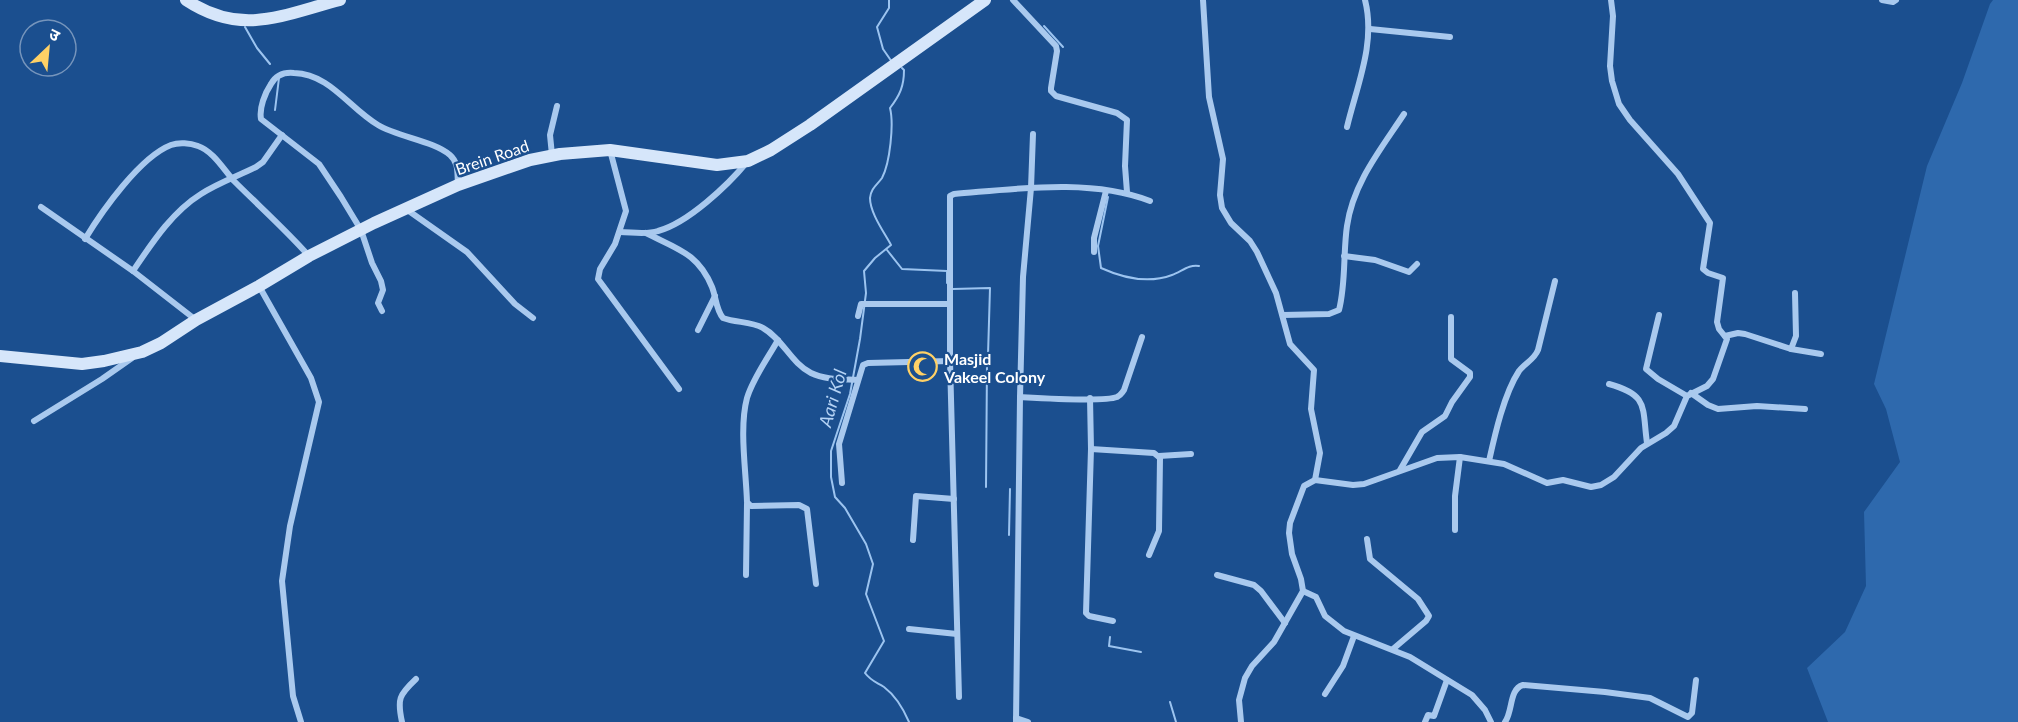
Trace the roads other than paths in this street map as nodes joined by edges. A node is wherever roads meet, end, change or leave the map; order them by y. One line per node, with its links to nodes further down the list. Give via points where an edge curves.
1 (186, 0): 2 (street, via 241,22 267,20)
2 (340, 0)
3 (985, 0): 19 (street, Brein Road, via 810,125)
4 (1014, 0): 24 (street, via 1056,46 1052,93 1125,117)
5 (1203, 0): 43 (street, via 1209,97 1223,159 1222,208 1257,252)
6 (1365, 0): 10 (street)
7 (1611, 0): 50 (street, via 1610,66 1615,93 1630,120 1678,174 1709,220 1704,269 1723,278 1717,322)
8 (1882, 0): 9 (street)
9 (1896, 0)
10 (1370, 29): 11 (street); 14 (street)
11 (1450, 37)
12 (557, 106): 18 (street, via 550,135)
13 (1404, 114): 34 (street, via 1358,186 1347,225)
14 (1347, 127)
15 (1033, 134): 22 (street)
16 (282, 135): 20 (street, via 263,162); 21 (street, via 260,115 271,83 286,72 316,77 378,126 448,153 457,166); 28 (street, via 319,164)
17 (610, 150): 18 (street, Brein Road); 19 (street, Brein Road, via 717,165); 29 (street, via 626,211)
18 (552, 155): 21 (street, Brein Road)
19 (747, 161): 30 (street, via 715,195 685,217 659,231)
20 (233, 179): 31 (street, via 199,146 170,146 147,162 116,194); 33 (street); 36 (street, via 200,195 176,214)
21 (458, 185): 27 (street, Brein Road)
22 (1031, 188): 23 (street); 41 (street, via 950,196); 62 (street, via 1023,277)
23 (1106, 191): 24 (street); 32 (street)
24 (1127, 192): 25 (street)
25 (1150, 201)
26 (41, 207): 31 (street)
27 (406, 208): 28 (street, Brein Road); 47 (street, via 467,252)
28 (361, 230): 33 (street, Brein Road); 42 (street, via 382,285 378,303)
29 (620, 232): 30 (street); 60 (street, via 600,269 599,282)
30 (646, 233): 40 (street, via 696,260)
31 (85, 239): 36 (street)
32 (1094, 252)
33 (309, 256): 38 (street, Brein Road)
34 (1344, 256): 35 (street, via 1375,260 1408,272); 43 (street, via 1340,306 1336,312)
35 (1417, 264)
36 (133, 271): 48 (street)
37 (1555, 281): 71 (street, via 1538,350 1513,384)
38 (259, 286): 48 (street, Brein Road); 97 (street, via 311,378 319,402 290,526 282,581 292,696)
39 (1795, 293): 53 (street, via 1796,336)
40 (715, 296): 49 (street); 52 (street, via 723,318 760,326)
41 (950, 304): 45 (street, via 861,304); 57 (street)
42 (382, 311)
43 (1283, 315): 73 (street, via 1290,344 1311,364 1314,373 1311,409 1320,453)
44 (1659, 315): 61 (street, via 1646,369)
45 (858, 316)
46 (1450, 317): 72 (street, via 1451,359 1470,377 1447,414 1422,432)
47 (533, 318)
48 (196, 320): 54 (street, Brein Road)
49 (698, 330)
50 (1725, 336): 53 (street, via 1745,334); 61 (street, via 1713,378 1707,386)
51 (1142, 337): 63 (street, via 1122,394)
52 (778, 340): 58 (street, via 811,373); 76 (street, via 747,398)
53 (1791, 349): 55 (street)
54 (138, 353): 56 (street, Brein Road, via 74,364); 65 (street)
55 (1821, 354)
56 (0, 356)
57 (950, 361): 58 (street, via 866,363); 75 (street)
58 (857, 380): 74 (street, via 839,444)
59 (1609, 384): 66 (street, via 1638,397)
60 (679, 389)
61 (1689, 394): 64 (street, via 1718,409); 66 (street, via 1674,426)
62 (1020, 397): 63 (street); 96 (street)
63 (1090, 398): 67 (street)
64 (1805, 409)
65 (34, 421)
66 (1647, 443): 71 (street, via 1614,477 1596,487 1568,480 1543,482 1514,467)
67 (1091, 449): 69 (street); 85 (street, via 1086,613)
68 (1191, 454): 69 (street)
69 (1159, 456): 80 (street, via 1159,531)
70 (1460, 457): 71 (street); 72 (street, via 1437,458); 77 (street)
71 (1489, 461)
72 (1400, 471): 73 (street, via 1353,485)
73 (1315, 480): 84 (street, via 1304,486 1290,523 1292,554)
74 (842, 483)
75 (954, 499): 79 (street, via 916,496); 88 (street)
76 (747, 504): 81 (street); 83 (street, via 807,509)
77 (1455, 530)
78 (1367, 539): 90 (street, via 1370,559 1418,599 1429,616)
79 (914, 540)
80 (1149, 555)
81 (746, 575)
82 (1217, 575): 86 (street, via 1254,585)
83 (816, 584)
84 (1303, 591): 86 (street); 89 (street, via 1316,597 1330,621)
85 (1113, 621)
86 (1285, 622): 100 (street, via 1245,678 1239,700)
87 (909, 629): 88 (street)
88 (957, 634): 95 (street)
89 (1354, 636): 90 (street); 94 (street, via 1343,666)
90 (1393, 649): 92 (street)
91 (416, 679): 98 (street, via 398,704)
92 (1447, 680): 101 (street, via 1434,716 1428,715); 102 (street, via 1477,700)
93 (1696, 680): 103 (street, via 1692,713 1688,717 1650,698 1523,685 1514,691)
94 (1325, 694)
95 (959, 697)
96 (1016, 720): 99 (street)
97 (301, 722)
98 (402, 722)
99 (1028, 722)
100 (1241, 722)
101 (1425, 722)
102 (1491, 722)
103 (1505, 722)

